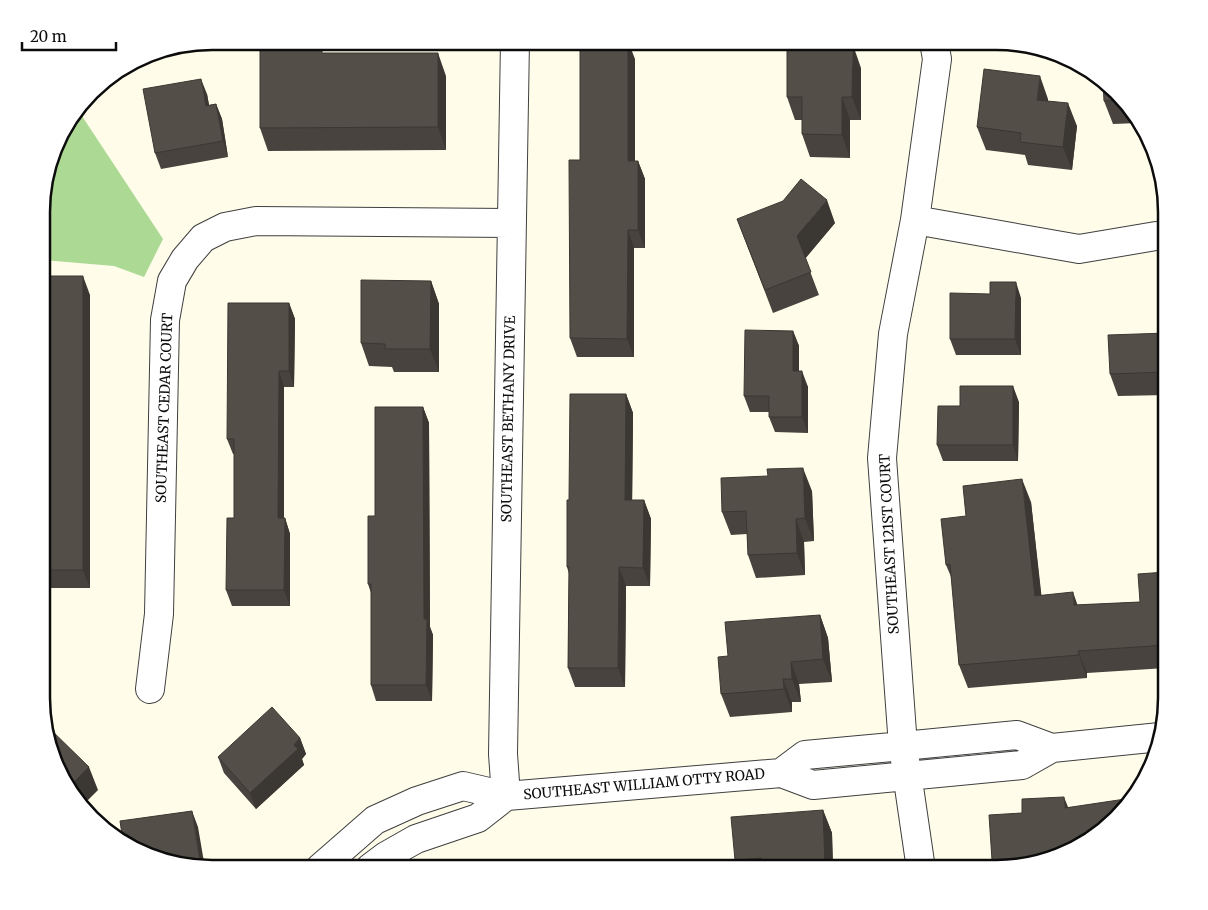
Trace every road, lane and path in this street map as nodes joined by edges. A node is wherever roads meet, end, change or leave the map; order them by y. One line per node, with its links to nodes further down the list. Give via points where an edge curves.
1 (516, 50): 4 (street, SOUTHEAST BETHANY DRIVE)
2 (935, 50): 3 (street, SOUTHEAST 121ST COURT, via 937,59)
3 (916, 220): 5 (street, via 1078,249); 8 (street, SOUTHEAST 121ST COURT, via 894,334 882,458)
4 (511, 223): 6 (street, SOUTHEAST CEDAR COURT, via 256,221 225,228 203,238 185,259 172,281 165,320 159,614); 12 (street, SOUTHEAST BETHANY DRIVE, via 503,754)
5 (1156, 236)
6 (150, 689)
7 (1153, 738): 9 (street, SOUTHEAST WILLIAM OTTY ROAD)
8 (903, 746): 9 (street, SOUTHEAST WILLIAM OTTY ROAD, via 1017,735); 10 (street, SOUTHEAST WILLIAM OTTY ROAD, via 805,755); 11 (street, SOUTHEAST 121ST COURT)
9 (1052, 748): 11 (street, SOUTHEAST WILLIAM OTTY ROAD, via 1022,765)
10 (781, 773): 11 (street, SOUTHEAST WILLIAM OTTY ROAD, via 813,785); 12 (street, SOUTHEAST WILLIAM OTTY ROAD)
11 (907, 777): 15 (street, SOUTHEAST 121ST COURT)
12 (506, 796): 13 (street, SOUTHEAST WILLIAM OTTY ROAD, via 463,786 417,801 375,820); 14 (street, SOUTHEAST WILLIAM OTTY ROAD, via 478,818 416,839)
13 (329, 860)
14 (381, 860)
15 (920, 860)

